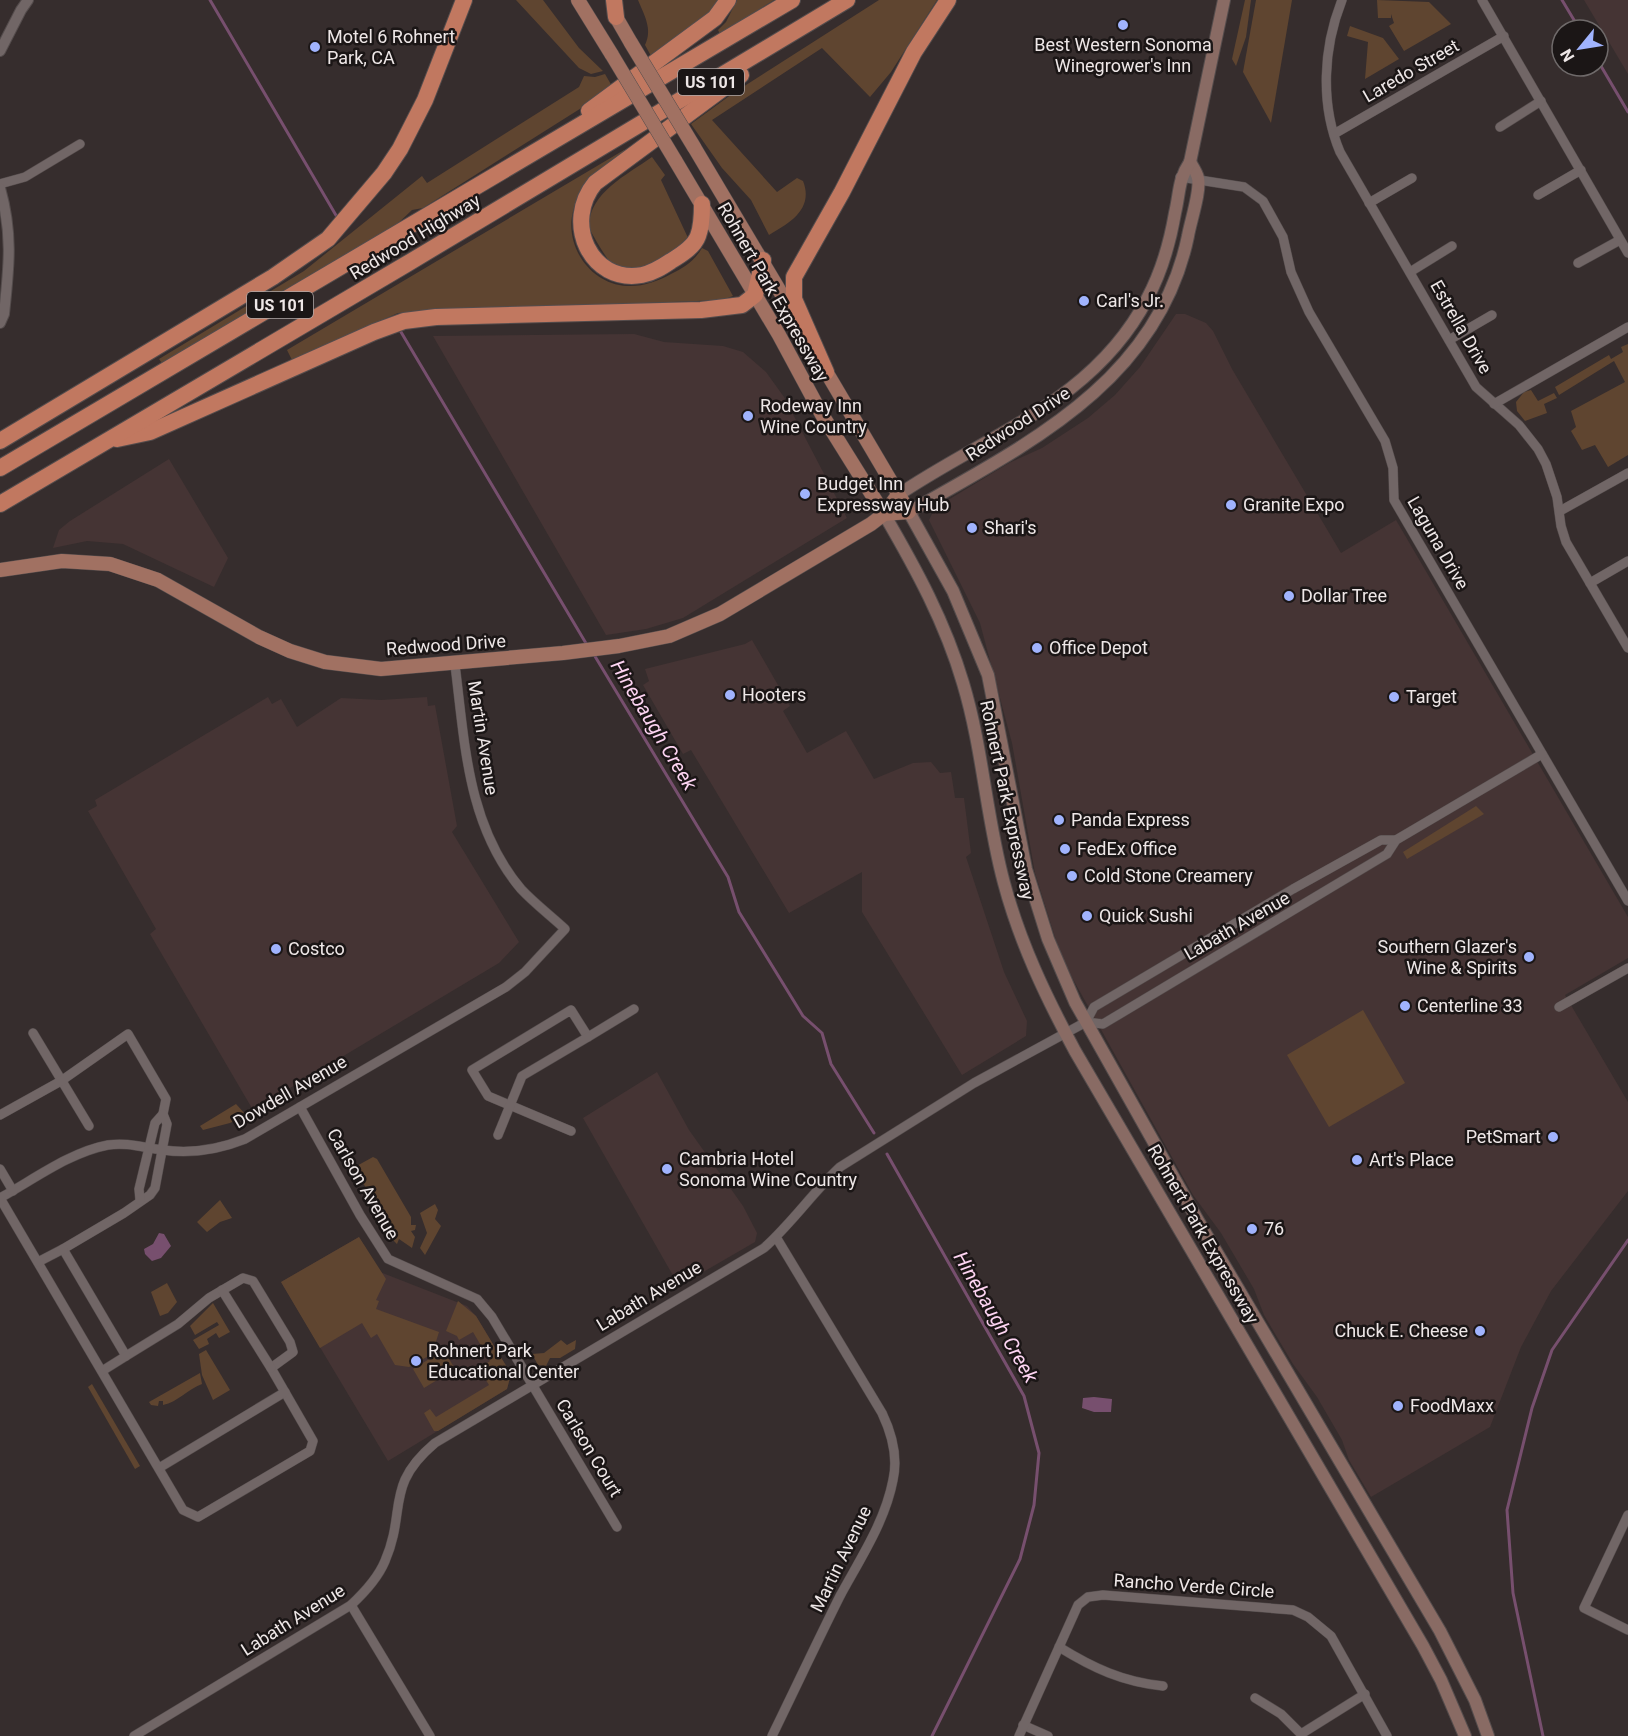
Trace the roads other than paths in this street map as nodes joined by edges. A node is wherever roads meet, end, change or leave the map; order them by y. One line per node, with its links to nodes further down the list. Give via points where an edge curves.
1 (28, 0): 15 (street)
2 (464, 0): 43 (highway, via 425,100 400,149 328,239 273,277)
3 (578, 0): 29 (main road, Rohnert Park Expressway, bridge)
4 (607, 0): 12 (main road, Rohnert Park Expressway)
5 (728, 0): 22 (highway, via 715,18)
6 (792, 0): 22 (highway, Redwood Highway / US 101)
7 (848, 0): 13 (highway, Redwood Highway / US 101)
8 (948, 0): 41 (highway, via 914,52 794,277 794,298)
9 (1224, 0): 20 (main road, Redwood Drive)
10 (1341, 0): 18 (street, Estrella Drive, via 1330,38 1326,73)
11 (1482, 0): 14 (street)
12 (615, 8): 33 (main road, Rohnert Park Expressway, bridge, via 631,43)
13 (820, 16): 29 (highway, via 612,169 587,193 579,226 598,262 612,271 641,275 656,270 692,245 698,238); 44 (highway, Redwood Highway / US 101)
14 (1504, 36): 16 (street); 18 (street, Laredo Street)
15 (0, 51)
16 (1541, 101): 17 (street); 21 (street)
17 (1500, 127)
18 (1334, 134): 28 (street, Estrella Drive)
19 (80, 144): 26 (street, via 25,177)
20 (1191, 162): 23 (main road, Redwood Drive); 25 (main road)
21 (1581, 170): 27 (street); 30 (street)
22 (504, 172): 45 (highway, Redwood Highway / US 101)
23 (1180, 177): 25 (street, Laguna Drive); 47 (main road, Redwood Drive, via 1176,212 1157,277 1136,318 1103,360 1056,401)
24 (1412, 178): 28 (street)
25 (1199, 179): 50 (main road, Redwood Drive, via 1185,252 1168,298 1128,361 1061,420); 57 (street, Laguna Drive, via 1244,187 1263,201 1272,215 1309,312 1385,441 1394,500)
26 (0, 186): 38 (street, via 11,251)
27 (1538, 195)
28 (1369, 203): 35 (street, Estrella Drive)
29 (702, 204): 36 (main road, Rohnert Park Expressway)
30 (1620, 240): 32 (street); 34 (street)
31 (1452, 246): 35 (street)
32 (1628, 253)
33 (763, 260): 36 (highway); 41 (main road, Rohnert Park Expressway)
34 (1578, 263)
35 (1410, 272): 40 (street, Estrella Drive)
36 (755, 295): 44 (highway, via 742,305 701,310 404,321 150,432); 51 (main road, Rohnert Park Expressway, via 821,413)
37 (1492, 315): 40 (street)
38 (0, 323)
39 (1628, 327): 42 (street)
40 (1449, 339): 42 (street, Estrella Drive, via 1476,387)
41 (826, 372): 47 (main road, Rohnert Park Expressway)
42 (1494, 404): 49 (street, Estrella Drive, via 1538,448)
43 (0, 441)
44 (102, 443): 48 (highway, Redwood Highway / US 101)
45 (0, 468)
46 (1628, 473): 49 (street)
47 (897, 495): 50 (main road, Rohnert Park Expressway); 51 (main road, Redwood Drive)
48 (0, 504)
49 (1560, 511): 54 (street, Estrella Drive, via 1563,534)
50 (909, 512): 51 (main road, Redwood Drive); 58 (main road, Rohnert Park Expressway, via 973,635 990,684)
51 (884, 514): 56 (main road, Redwood Drive, via 692,628 606,648); 59 (main road, Rohnert Park Expressway, via 921,576 951,646)
52 (1628, 561): 54 (street)
53 (0, 570): 56 (main road, Redwood Drive, via 62,561 110,564 158,580 259,637 325,662 381,669)
54 (1590, 583): 55 (street, Estrella Drive)
55 (1628, 648)
56 (455, 665): 62 (street, Martin Avenue, via 469,778 484,828 522,890)
57 (1542, 754): 60 (street, Labath Avenue); 61 (street, Laguna Drive)
58 (1006, 767): 59 (main road); 66 (main road, Rohnert Park Expressway, via 1036,905)
59 (984, 771): 67 (main road, Rohnert Park Expressway, via 992,828 1010,905 1024,948)
60 (1396, 840): 66 (street, Labath Avenue, via 1381,840 1293,889 1094,1007); 66 (street, Labath Avenue, via 1387,854 1105,1023)
61 (1628, 902)
62 (565, 929): 72 (street, Dowdell Avenue, via 506,987)
63 (1628, 968): 64 (street)
64 (1559, 1007)
65 (634, 1009): 69 (street)
66 (1086, 1022): 67 (street, Labath Avenue); 92 (main road, Rohnert Park Expressway)
67 (1065, 1033): 84 (street, Labath Avenue, via 968,1086 840,1167); 94 (main road, Rohnert Park Expressway)
68 (33, 1034): 70 (street)
69 (588, 1037): 71 (street, via 522,1076); 71 (street, via 571,1010 472,1070 488,1096)
70 (62, 1081): 73 (street, via 128,1034 166,1099); 74 (street); 75 (street)
71 (510, 1105): 76 (street); 77 (street)
72 (300, 1107): 79 (street, Dowdell Avenue, via 232,1144 204,1150); 91 (street, Carlson Avenue, via 388,1259 477,1299 492,1317)
73 (163, 1114): 78 (street, via 155,1123); 79 (street, via 167,1124)
74 (0, 1115)
75 (89, 1126)
76 (571, 1131)
77 (498, 1135)
78 (150, 1147): 79 (street, Dowdell Avenue); 81 (street, Dowdell Avenue, via 122,1144 96,1148); 83 (street)
79 (163, 1150): 83 (street, via 155,1188)
80 (0, 1169): 81 (street)
81 (13, 1191): 82 (street, Dowdell Avenue)
82 (0, 1198): 86 (street)
83 (140, 1200): 85 (street)
84 (777, 1237): 91 (street, Labath Avenue); 110 (street, Martin Avenue, via 889,1427 894,1478 859,1566)
85 (63, 1249): 86 (street); 88 (street)
86 (38, 1262): 90 (street)
87 (222, 1290): 88 (street, via 178,1324); 89 (street); 89 (street, via 243,1278 254,1281 293,1352)
88 (126, 1356): 90 (street)
89 (271, 1368): 93 (street)
90 (102, 1371): 95 (street)
91 (532, 1386): 99 (street, Carlson Court); 100 (street, Labath Avenue, via 435,1443 419,1457 400,1490 386,1559 366,1591)
92 (1294, 1386): 94 (main road); 96 (main road, Rohnert Park Expressway)
93 (285, 1392): 95 (street); 95 (street, via 313,1441 310,1451 198,1517 183,1510)
94 (1276, 1395): 97 (main road, Rohnert Park Expressway)
95 (159, 1468)
96 (1360, 1493): 97 (main road); 115 (main road, Rohnert Park Expressway, via 1461,1669)
97 (1340, 1504): 114 (main road, Rohnert Park Expressway, via 1437,1671)
98 (1628, 1515): 101 (street, via 1584,1608)
99 (616, 1527)
100 (351, 1605): 108 (street, Labath Avenue); 109 (street)
101 (1628, 1630)
102 (1059, 1647): 103 (street, via 1108,1675); 104 (street, Rancho Verde Circle, via 1077,1605 1088,1597 1293,1610 1331,1636); 106 (street, Rancho Verde Circle)
103 (1163, 1686)
104 (1365, 1694): 107 (street); 113 (street, Rancho Verde Circle)
105 (1255, 1698): 107 (street, via 1281,1714)
106 (1023, 1725): 111 (street, Rancho Verde Circle); 112 (street)
107 (1302, 1735)
108 (134, 1736)
109 (429, 1736)
110 (772, 1736)
111 (1019, 1736)
112 (1048, 1736)
113 (1387, 1736)
114 (1465, 1736)
115 (1488, 1736)

